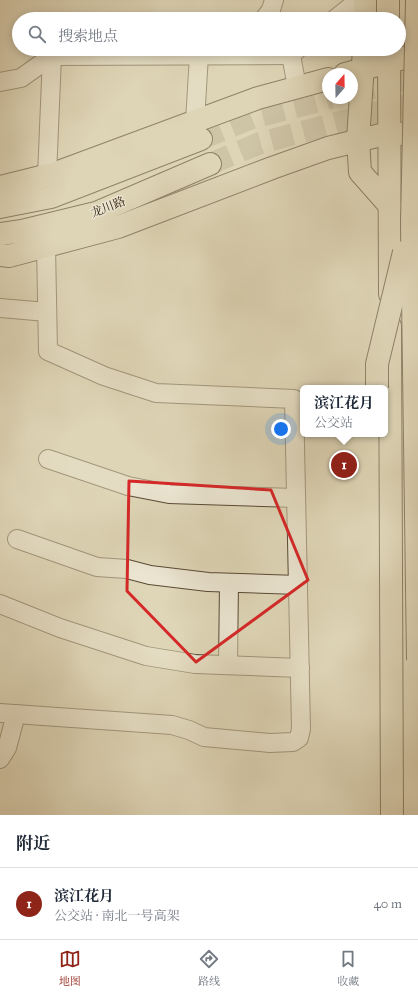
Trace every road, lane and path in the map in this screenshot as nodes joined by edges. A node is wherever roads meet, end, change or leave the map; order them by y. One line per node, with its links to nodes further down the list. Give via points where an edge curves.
1 (274, 0): 6 (street)
2 (359, 0): 7 (street)
3 (365, 0): 8 (main road)
4 (388, 0): 9 (main road)
5 (417, 0): 31 (main road, bridge)
6 (269, 12)
7 (344, 12)
8 (365, 12)
9 (388, 12)
10 (406, 54): 11 (main road)
11 (418, 54)
12 (50, 56): 20 (street, via 21,78)
13 (55, 56): 27 (street)
14 (199, 56): 22 (street)
15 (295, 56): 21 (street)
16 (385, 56): 18 (main road)
17 (389, 56): 23 (main road)
18 (357, 64): 25 (main road)
19 (322, 81): 21 (main road)
20 (0, 82)
21 (297, 87): 22 (main road, via 258,98)
22 (198, 130): 27 (main road); 30 (main road, via 51,197)
23 (389, 133): 24 (main road); 25 (main road); 29 (main road)
24 (418, 135)
25 (358, 140): 29 (main road, via 360,172); 33 (main road, via 272,168 118,227)
26 (210, 164): 32 (main road, 龙川路, via 96,213)
27 (47, 176): 28 (main road)
28 (0, 186)
29 (390, 206): 50 (main road)
30 (0, 207)
31 (412, 222): 37 (main road, bridge, via 377,364); 45 (main road, bridge)
32 (0, 234)
33 (46, 246): 34 (main road, via 9,256); 36 (street)
34 (0, 255)
35 (0, 308): 36 (street)
36 (47, 312): 40 (street, via 48,351 104,376 156,393 294,400)
37 (377, 385)
38 (378, 437): 50 (main road)
39 (48, 459): 40 (street, via 128,486 169,494)
40 (296, 498): 43 (street)
41 (17, 539): 42 (street, via 97,567)
42 (229, 583): 43 (street); 46 (street)
43 (298, 585): 47 (street)
44 (0, 604): 46 (street, via 60,628 146,656 195,664)
45 (418, 660)
46 (228, 665): 47 (street)
47 (300, 668): 48 (street, via 301,729 299,738 293,742 270,743 204,737 172,725)
48 (8, 713): 49 (street, via 7,748)
49 (0, 759)
50 (391, 812)

